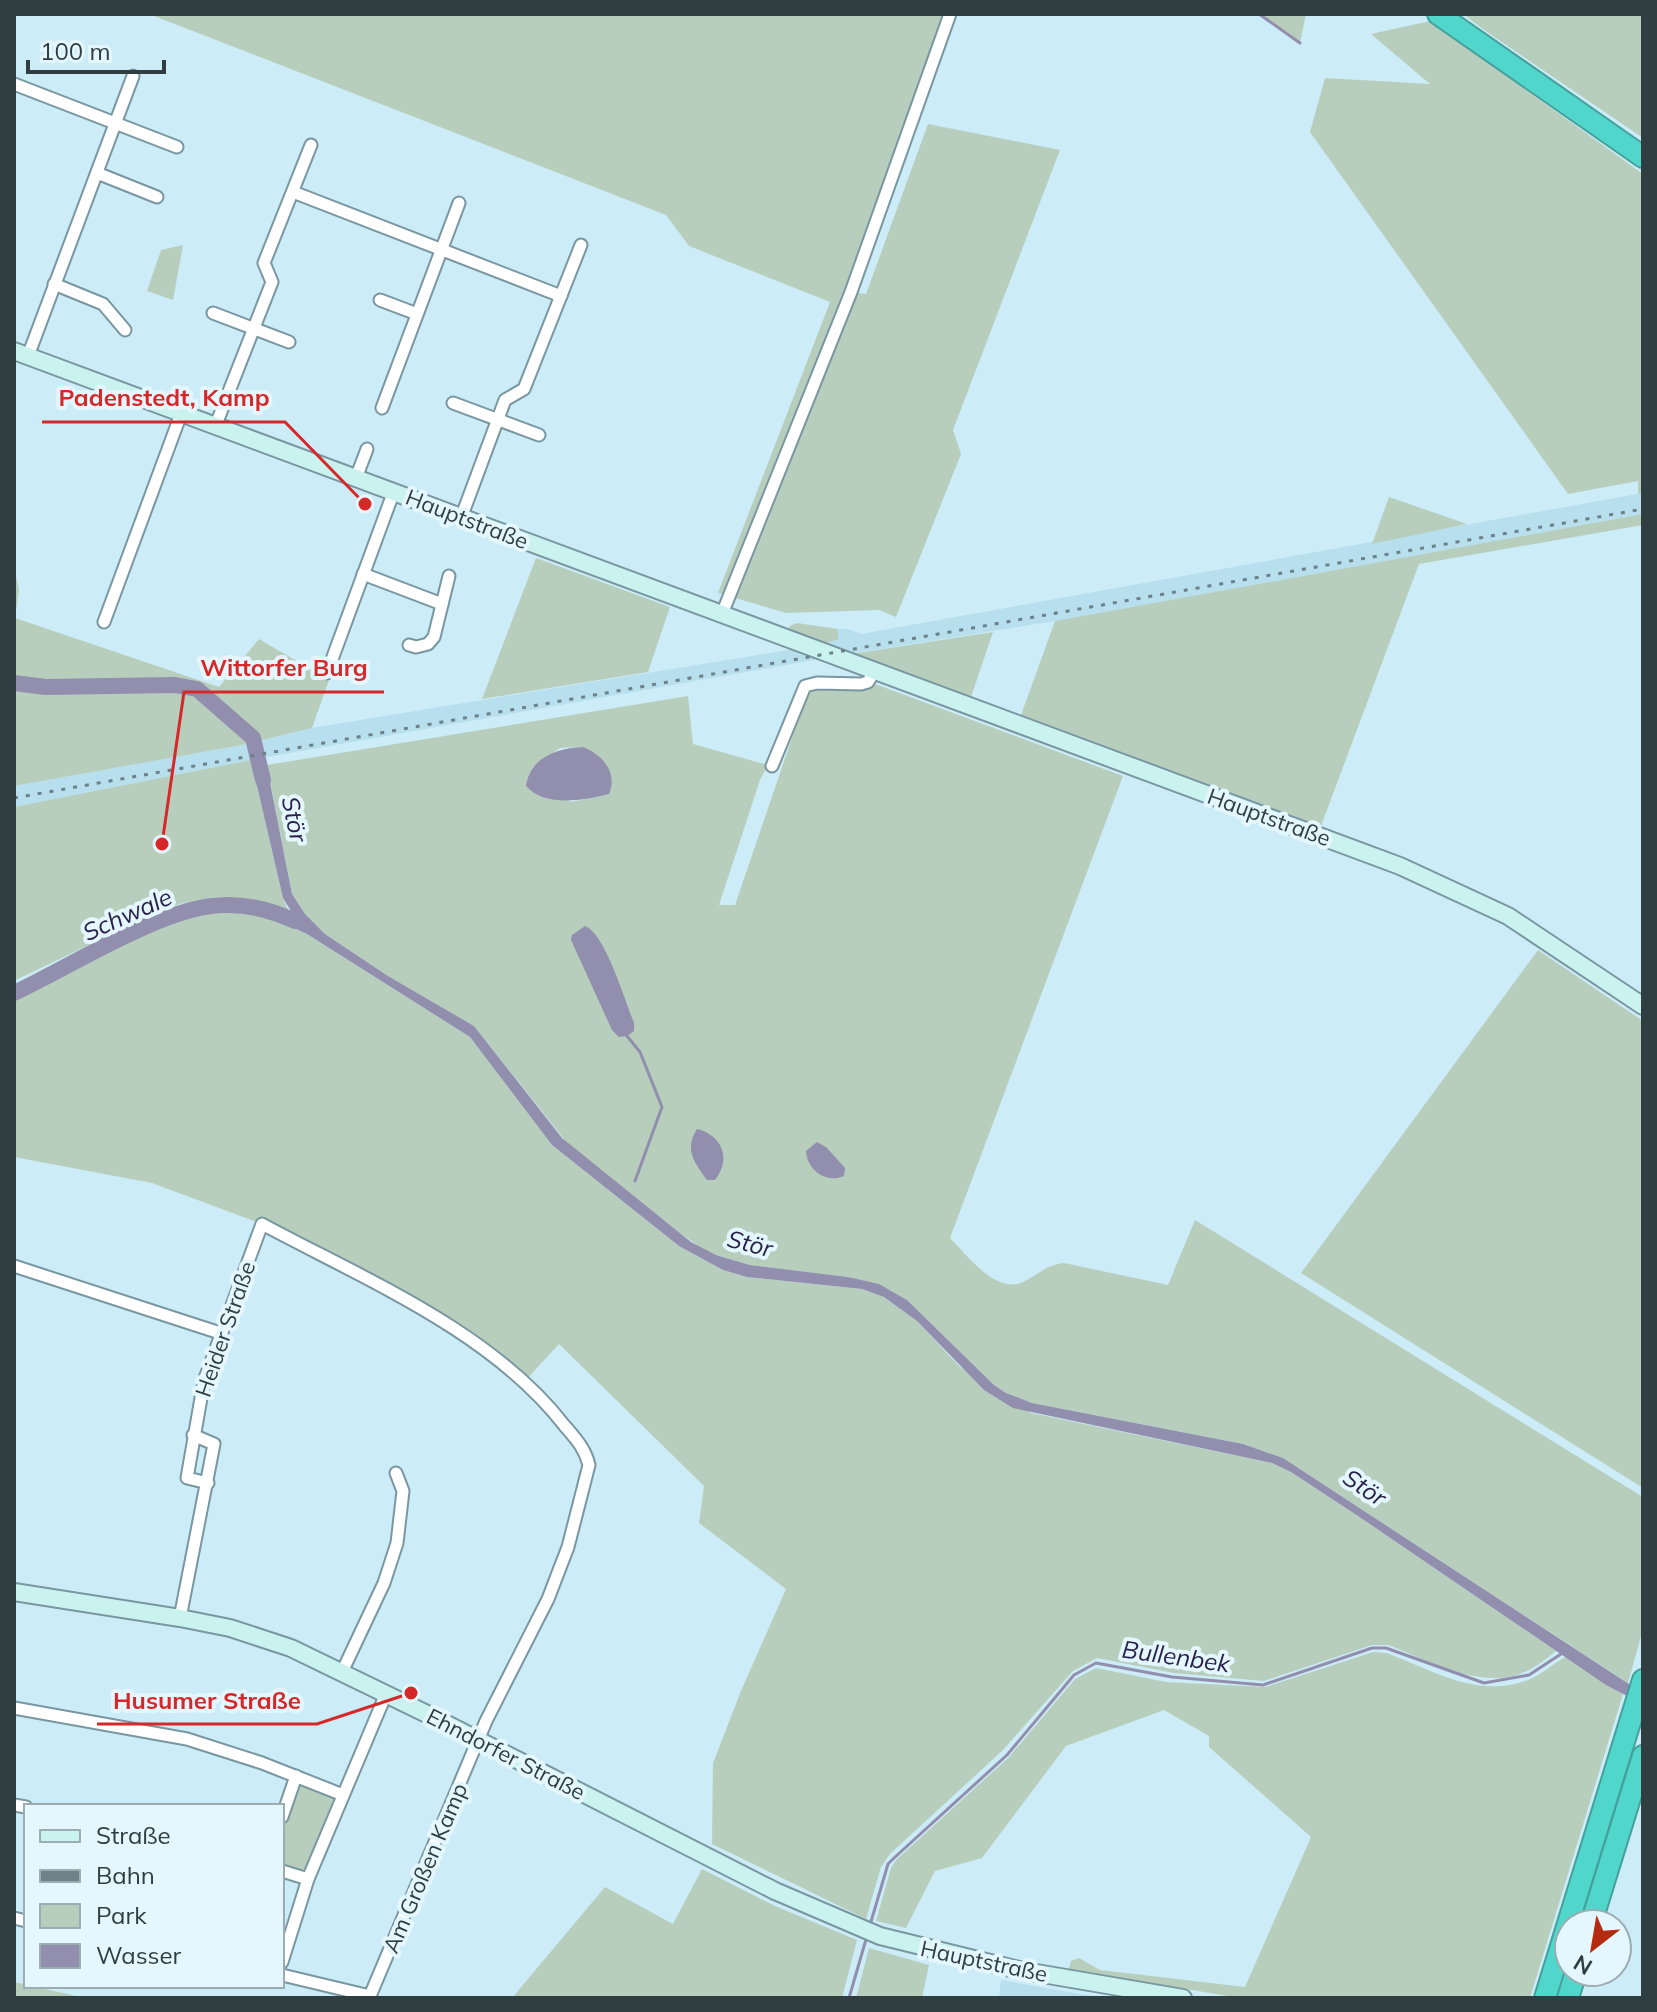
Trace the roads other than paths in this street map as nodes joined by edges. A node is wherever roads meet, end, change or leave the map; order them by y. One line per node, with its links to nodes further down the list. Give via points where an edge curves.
1 (950, 14): 37 (street, via 851,292)
2 (1438, 14): 8 (highway)
3 (133, 76): 5 (street)
4 (14, 84): 5 (street)
5 (116, 124): 7 (street); 9 (street)
6 (311, 145): 10 (street)
7 (177, 147)
8 (1643, 157)
9 (97, 173): 11 (street); 15 (street)
10 (293, 192): 14 (street); 20 (street, via 264,263 272,282)
11 (157, 197)
12 (459, 203): 14 (street)
13 (581, 245): 16 (street)
14 (442, 249): 16 (street); 19 (street)
15 (54, 284): 21 (street, via 103,304); 23 (street)
16 (561, 296): 27 (street, via 524,389 505,400)
17 (380, 300): 19 (street)
18 (213, 313): 20 (street)
19 (417, 314): 25 (street)
20 (254, 328): 22 (street); 28 (street)
21 (125, 330)
22 (289, 342)
23 (21, 354): 26 (street, Hauptstraße)
24 (453, 403): 27 (street)
25 (382, 408)
26 (181, 414): 28 (street, Hauptstraße); 38 (street)
27 (498, 420): 29 (street); 33 (street)
28 (215, 427): 31 (street, Hauptstraße)
29 (539, 435)
30 (367, 449): 31 (street)
31 (356, 478): 32 (street, Hauptstraße)
32 (394, 491): 33 (street, Hauptstraße); 34 (street)
33 (461, 518): 37 (street, Hauptstraße)
34 (363, 574): 36 (street); 41 (street)
35 (449, 576): 36 (street)
36 (442, 604): 39 (street, via 434,637 428,644)
37 (722, 614): 40 (street, Hauptstraße)
38 (104, 622)
39 (409, 645)
40 (875, 670): 42 (street, via 861,684 805,686); 43 (street, Hauptstraße, via 1436,881 1518,922)
41 (327, 673)
42 (772, 766)
43 (1643, 1006)
44 (262, 1224): 46 (street, Heider Straße); 56 (street, Am Großen Kamp, via 428,1313 487,1352 551,1408 586,1452 589,1465 568,1547)
45 (14, 1266): 46 (street)
46 (220, 1333): 47 (street, Heider Straße)
47 (193, 1435): 49 (street, via 214,1444); 49 (street, Heider Straße, via 187,1478)
48 (396, 1473): 52 (street, via 403,1491 397,1543)
49 (208, 1483): 51 (street)
50 (14, 1592): 51 (street, Ehndorfer Straße)
51 (180, 1618): 52 (street, Ehndorfer Straße, via 291,1648)
52 (342, 1672): 54 (street, Ehndorfer Straße)
53 (1643, 1680): 69 (highway)
54 (386, 1694): 56 (street, Ehndorfer Straße); 59 (street)
55 (14, 1708): 58 (street, via 187,1739)
56 (478, 1740): 64 (street, Ehndorfer Straße); 67 (street, Am Großen Kamp)
57 (1643, 1756): 63 (highway)
58 (296, 1776): 59 (street); 60 (street)
59 (343, 1795): 62 (street)
60 (284, 1811)
61 (284, 1872): 62 (street)
62 (308, 1879): 65 (street)
63 (1596, 1908)
64 (854, 1927): 68 (street, Hauptstraße, via 1019,1970)
65 (284, 1956)
66 (284, 1975): 67 (street, Am Großen Kamp)
67 (373, 1997)
68 (1183, 1998)
69 (1545, 1998)

